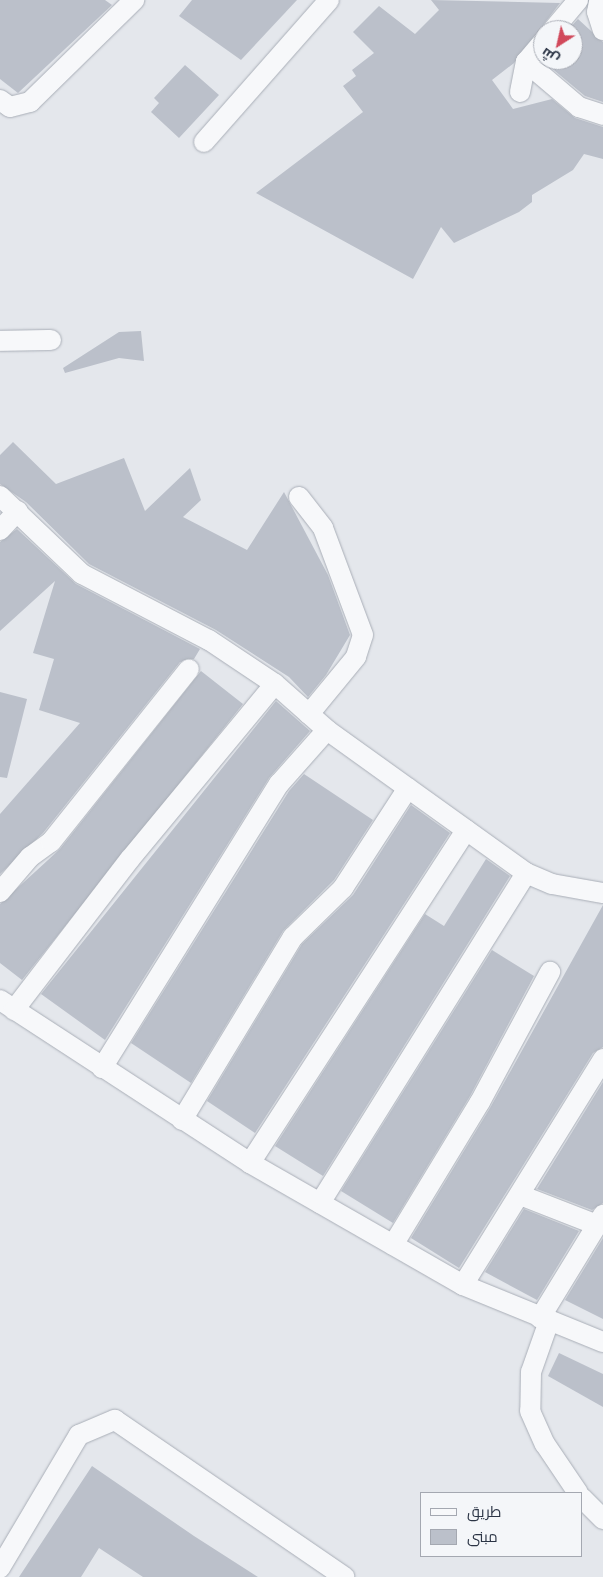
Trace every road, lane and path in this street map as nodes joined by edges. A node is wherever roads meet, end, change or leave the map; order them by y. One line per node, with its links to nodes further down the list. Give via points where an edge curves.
1 (134, 0): 10 (street, via 30,102 10,107)
2 (329, 0): 12 (street)
3 (578, 0): 5 (street)
4 (600, 2): 6 (street, via 597,12)
5 (561, 20)
6 (603, 30)
7 (533, 54): 8 (street)
8 (526, 62): 9 (street); 11 (street, via 579,107)
9 (520, 92)
10 (0, 100)
11 (603, 115)
12 (204, 142)
13 (51, 340): 14 (street)
14 (0, 341)
15 (0, 496): 17 (street)
16 (299, 497): 21 (street, via 323,528 363,635 356,657)
17 (18, 511): 18 (street); 20 (street, via 44,541 82,574 209,640)
18 (0, 530)
19 (189, 669): 26 (street, via 50,842 30,857)
20 (275, 684): 21 (street); 29 (street)
21 (309, 714): 22 (street)
22 (327, 730): 23 (street); 31 (street, via 279,784)
23 (408, 788): 24 (street); 32 (street, via 343,888 293,937)
24 (466, 830): 25 (street); 33 (street)
25 (526, 873): 27 (street, via 552,884); 35 (street)
26 (0, 892)
27 (603, 893)
28 (550, 972): 37 (street, via 480,1102)
29 (7, 1005): 31 (street)
30 (603, 1059): 34 (street)
31 (102, 1068): 32 (street)
32 (182, 1120): 33 (street)
33 (250, 1164): 35 (street)
34 (520, 1196): 36 (street); 38 (street)
35 (320, 1203): 37 (street)
36 (600, 1220): 39 (street)
37 (393, 1245): 38 (street)
38 (463, 1285): 39 (street)
39 (544, 1320): 40 (street); 41 (street, via 531,1372 530,1411 545,1444)
40 (603, 1342)
41 (577, 1492)
42 (583, 1499): 43 (street)
43 (603, 1519)
44 (0, 1568): 45 (street, via 79,1435 115,1420)
45 (344, 1577)

